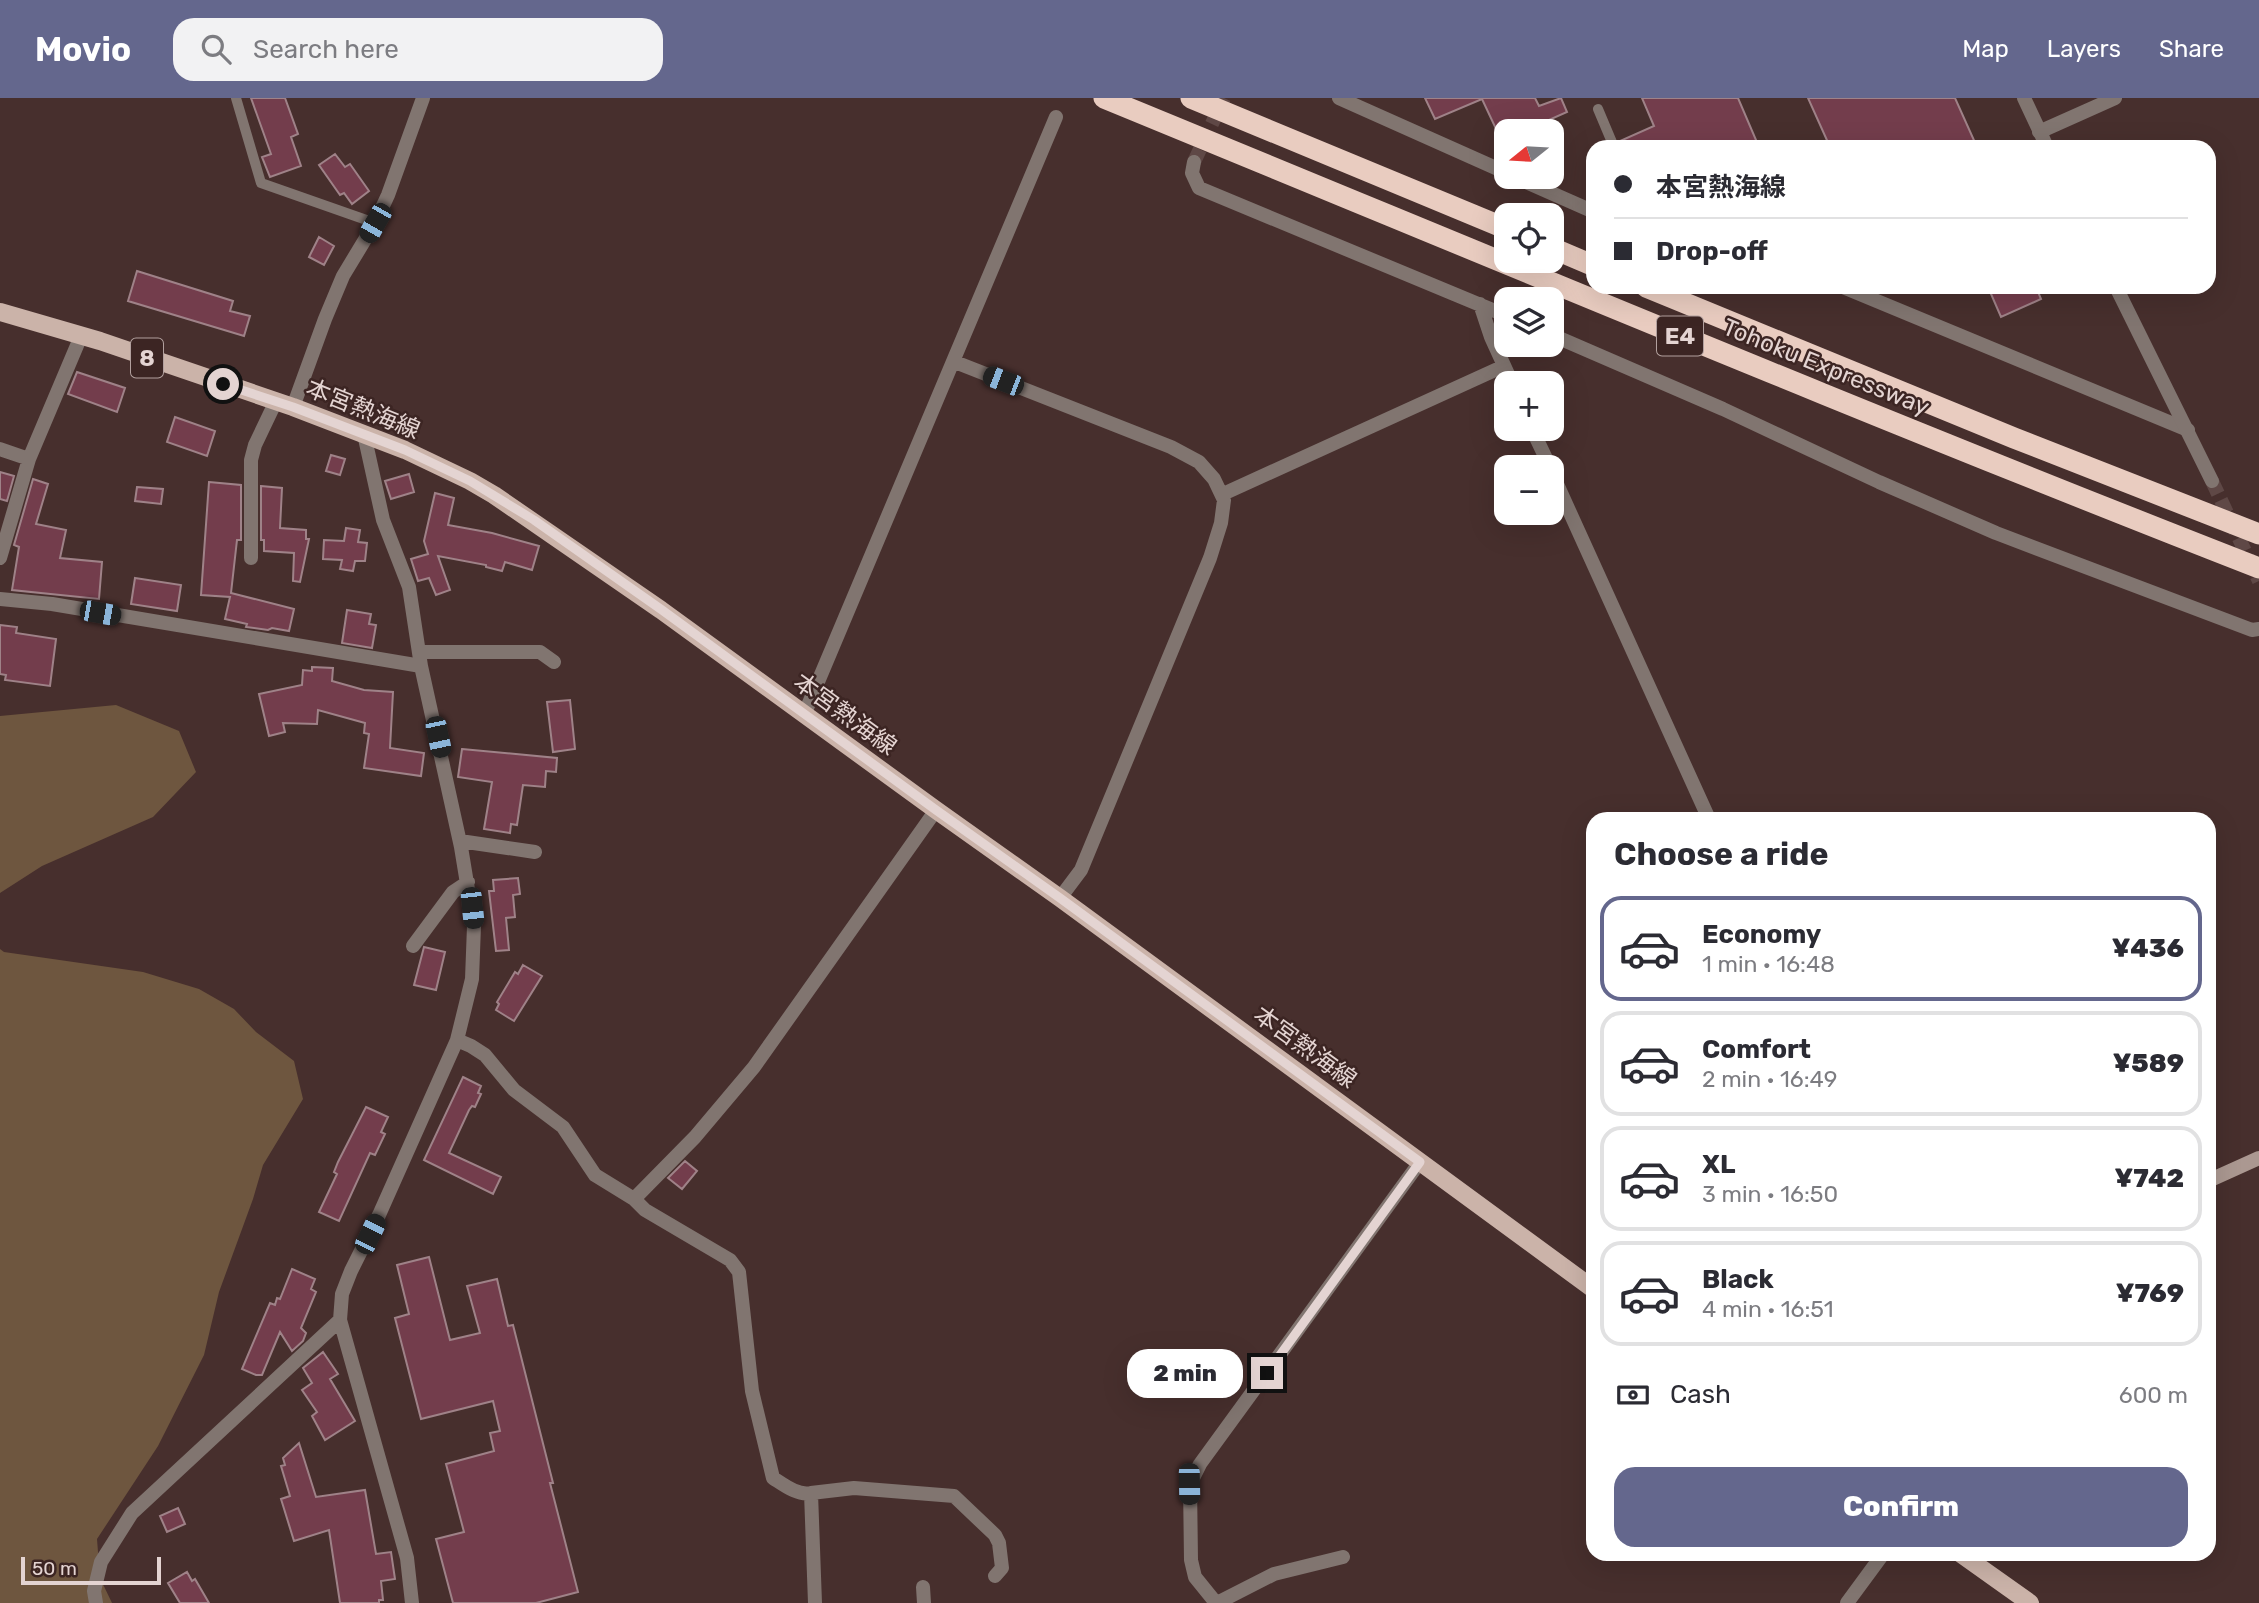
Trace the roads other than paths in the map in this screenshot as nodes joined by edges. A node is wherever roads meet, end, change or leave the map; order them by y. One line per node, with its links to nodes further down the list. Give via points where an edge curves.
1 (236, 98): 17 (lane, via 261,183)
2 (422, 98): 17 (street)
3 (1104, 98): 43 (highway, Tohoku Expressway / E4, via 1536,278)
4 (1191, 98): 18 (highway)
5 (1339, 98): 14 (street)
6 (2024, 98): 10 (street)
7 (2115, 98): 10 (street)
8 (1598, 109): 11 (lane)
9 (1056, 117): 29 (street)
10 (2039, 132): 12 (street)
11 (1611, 140)
12 (2043, 140)
13 (1194, 162): 24 (street, via 1192,173 1199,188)
14 (1494, 167)
15 (1542, 189): 16 (street)
16 (1586, 208)
17 (375, 223): 32 (street, via 343,276)
18 (1494, 224)
19 (1564, 253): 20 (highway)
20 (1586, 262)
21 (1663, 294): 40 (highway, Tohoku Expressway / E4)
22 (1860, 294): 33 (street)
23 (2120, 294): 33 (street)
24 (1480, 304): 25 (street); 30 (street)
25 (1494, 310)
26 (0, 312): 27 (main road, 本宮熱海線 / 8)
27 (81, 336): 32 (main road, 本宮熱海線 / 8); 36 (street)
28 (1564, 340): 45 (street, via 1996,533)
29 (955, 362): 38 (street, via 1171,447 1199,462); 48 (street)
30 (1504, 366): 31 (street); 38 (street)
31 (1506, 371)
32 (285, 404): 34 (main road, 本宮熱海線 / 8); 42 (street, via 255,445 251,460)
33 (2188, 430): 37 (street)
34 (364, 434): 46 (street, via 383,520 409,587); 48 (main road, 本宮熱海線 / 8, via 504,501)
35 (0, 449): 36 (street)
36 (29, 459): 41 (street)
37 (2213, 481)
38 (1223, 494): 54 (street, via 1221,523 1210,558 1081,870)
39 (1564, 499): 50 (street)
40 (2259, 534)
41 (0, 558)
42 (251, 558)
43 (2259, 568)
44 (0, 599): 46 (street)
45 (2259, 629)
46 (420, 659): 47 (street, via 540,652); 51 (street)
47 (554, 662)
48 (804, 715): 49 (main road, 本宮熱海線 / 8)
49 (936, 810): 54 (main road, 本宮熱海線 / 8); 60 (street, via 754,1067)
50 (1706, 812)
51 (460, 841): 52 (street); 53 (street)
52 (535, 852)
53 (468, 881): 55 (street, via 453,892); 56 (street, via 474,926 472,979)
54 (1060, 898): 58 (main road, 本宮熱海線 / 8)
55 (413, 946)
56 (457, 1040): 60 (street, via 485,1055 514,1090 563,1127 595,1175); 62 (street, via 346,1282)
57 (2259, 1157): 59 (main road)
58 (1420, 1162): 61 (main road, 本宮熱海線 / 8); 73 (street, via 1189,1484 1191,1560 1195,1577)
59 (2216, 1177)
60 (634, 1199): 63 (street, via 735,1265 742,1284 752,1391 773,1478 786,1487)
61 (1586, 1284)
62 (340, 1320): 69 (street, via 132,1513 101,1562); 70 (street, via 407,1558)
63 (811, 1493): 67 (street, via 854,1488 954,1496 995,1535 1002,1568); 71 (street)
64 (1343, 1557): 73 (street, via 1274,1574)
65 (1878, 1561): 74 (street)
66 (1971, 1561): 75 (main road)
67 (995, 1576)
68 (923, 1587): 72 (street)
69 (96, 1603)
70 (412, 1603)
71 (815, 1603)
72 (924, 1603)
73 (1216, 1603)
74 (1847, 1603)
75 (2030, 1603)

